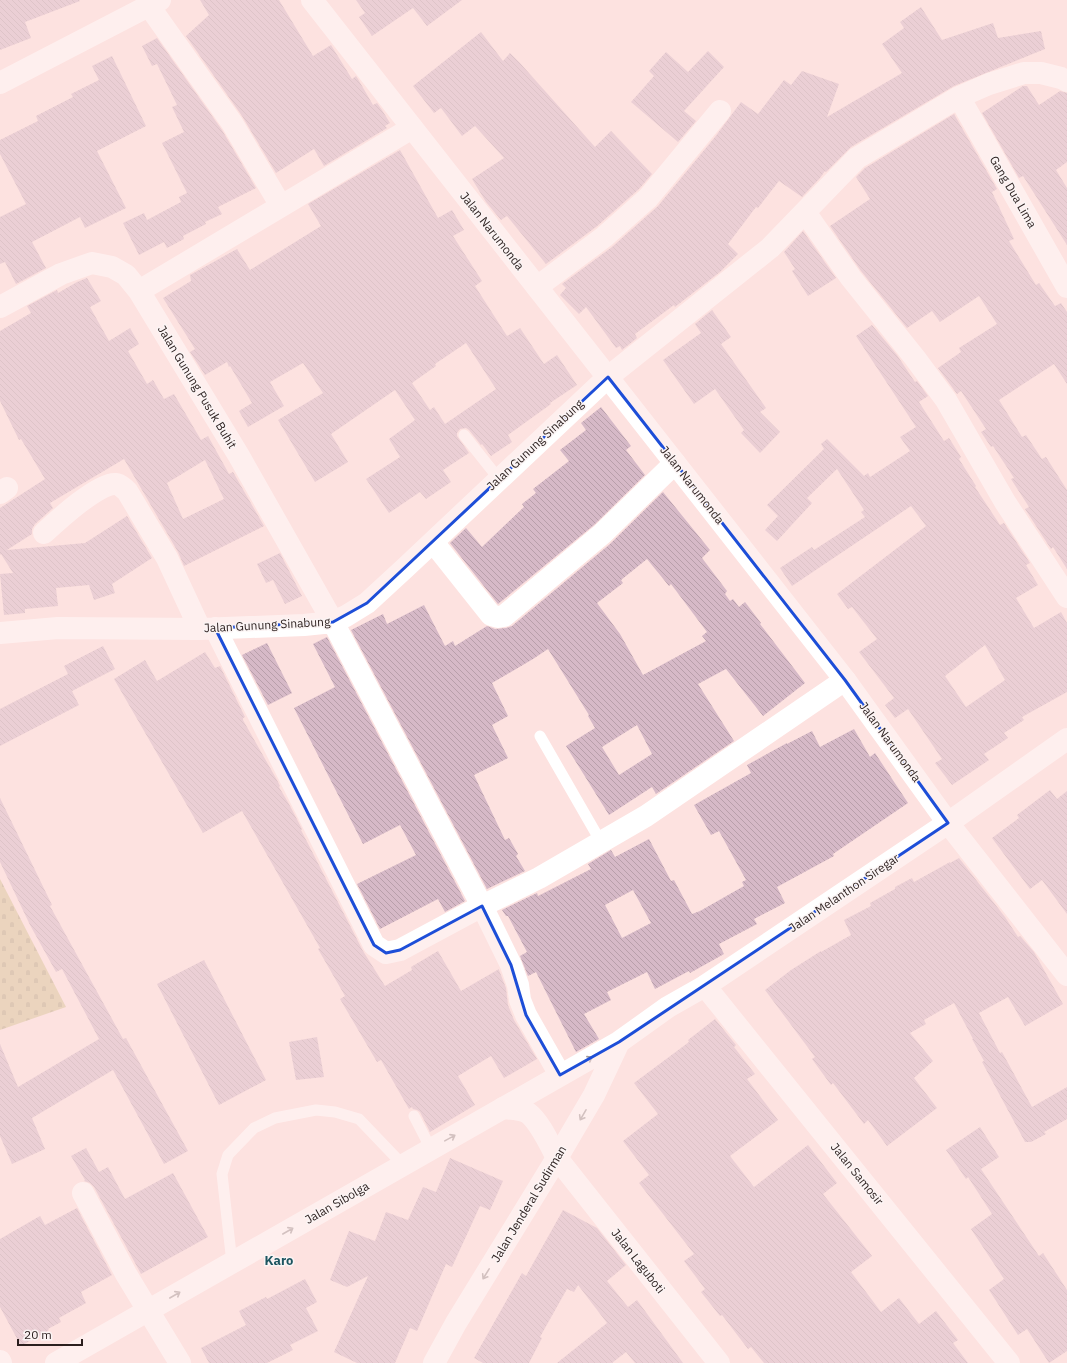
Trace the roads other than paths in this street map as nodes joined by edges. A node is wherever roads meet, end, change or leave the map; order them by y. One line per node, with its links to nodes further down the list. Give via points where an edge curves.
1 (312, 0): 7 (street, Jalan Narumonda)
2 (155, 3): 4 (street); 8 (street, via 232,123)
3 (1067, 81): 5 (street, Jalan Gunung Sinabung, via 1041,73 1024,73)
4 (0, 83)
5 (959, 97): 9 (street, Jalan Gunung Sinabung, via 857,158); 11 (street, Gang Dua Lima)
6 (720, 111): 10 (street, via 648,198 604,237)
7 (412, 128): 8 (street); 10 (street, Jalan Narumonda)
8 (281, 206): 12 (street)
9 (805, 212): 14 (street, Jalan Gunung Sinabung, via 770,248); 20 (street, via 851,278 946,400 1005,502)
10 (537, 287): 14 (street, Jalan Narumonda)
11 (1067, 287)
12 (139, 291): 13 (street, Jalan Gunung Pusuk Buhit, via 126,275 112,267 92,263 61,274); 21 (street, Jalan Gunung Pusuk Buhit, via 239,456)
13 (0, 307)
14 (608, 377): 16 (street, Jalan Narumonda); 17 (street, Jalan Gunung Sinabung)
15 (464, 435): 17 (lane)
16 (675, 463): 19 (street, via 602,534 504,616 491,615); 24 (street, Jalan Narumonda)
17 (499, 479): 19 (street, Jalan Gunung Sinabung)
18 (44, 533): 22 (street, via 77,504 110,484 119,485 126,491)
19 (433, 542): 21 (street, Jalan Gunung Sinabung, via 367,603)
20 (1067, 596)
21 (334, 622): 22 (street, Jalan Gunung Sinabung); 29 (street, Jalan Gunung Pusuk Buhit)
22 (208, 629): 23 (street, Jalan Gunung Sinabung, via 58,628); 29 (street, via 374,945 386,953 400,950)
23 (0, 633)
24 (845, 680): 27 (street, Jalan Narumonda); 28 (street, via 646,816)
25 (540, 736): 28 (lane)
26 (1067, 739): 27 (street, Jalan Melanthon Siregar)
27 (948, 823): 30 (street, Jalan Narumonda); 31 (street, Jalan Melanthon Siregar)
28 (600, 842): 29 (street, via 539,878)
29 (482, 906): 33 (street, Jalan Gunung Pusuk Buhit, via 511,965 526,1015)
30 (1067, 975)
31 (705, 986): 32 (street, Jalan Melanthon Siregar, via 668,1007); 46 (street, Jalan Samosir)
32 (619, 1042): 33 (street, Jalan Sibolga, one-way to 32); 37 (street, Jalan Jenderal Sudirman, one-way to 37, via 594,1095)
33 (560, 1075): 34 (street, Jalan Sibolga)
34 (503, 1108): 36 (street, Jalan Sibolga, one-way to 34); 37 (street, Jalan Laguboti, via 527,1113 540,1128)
35 (414, 1116): 36 (lane)
36 (430, 1149): 38 (street, Jalan Sibolga)
37 (557, 1158): 42 (street, Jalan Laguboti); 45 (street, Jalan Jenderal Sudirman, one-way to 45)
38 (404, 1165): 40 (street, Jalan Sibolga, one-way to 38); 40 (lane, via 360,1119 335,1112 316,1110 275,1118 254,1128 228,1155 222,1174)
39 (83, 1194): 41 (street)
40 (232, 1263): 41 (street, Jalan Sibolga, one-way to 40)
41 (148, 1311): 43 (street, Jalan Sibolga); 44 (street)
42 (718, 1362)
43 (56, 1363)
44 (180, 1363)
45 (434, 1363)
46 (1008, 1363)

